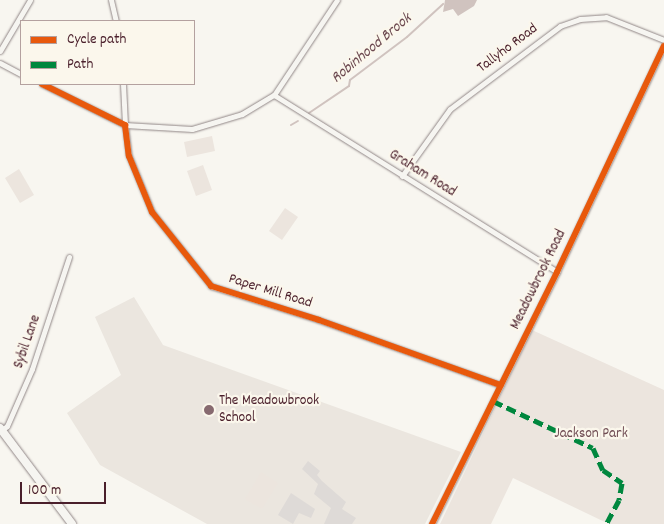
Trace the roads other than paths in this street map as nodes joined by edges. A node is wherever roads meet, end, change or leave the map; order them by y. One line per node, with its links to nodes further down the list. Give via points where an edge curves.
1 (30, 0): 7 (street)
2 (111, 0): 4 (street)
3 (337, 0): 12 (street)
4 (116, 20)
5 (664, 40): 14 (street, Tallyho Road, via 606,17 580,19 560,26 450,109)
6 (664, 46): 16 (street, Meadowbrook Road)
7 (0, 51)
8 (0, 63): 9 (street)
9 (20, 73)
10 (44, 85): 13 (street)
11 (123, 85): 13 (street, Paper Mill Road)
12 (274, 95): 13 (street, via 242,114 200,128); 14 (street, Graham Road)
13 (125, 124): 17 (street, Paper Mill Road, via 129,156 152,212 211,286 319,320)
14 (402, 176): 16 (street, Graham Road)
15 (69, 258): 18 (street, Sybil Lane, via 32,369 7,426)
16 (557, 272): 17 (street, Meadowbrook Road)
17 (501, 385): 20 (street, Meadowbrook Road)
18 (1, 429): 19 (main road)
19 (72, 524)
20 (432, 524)

